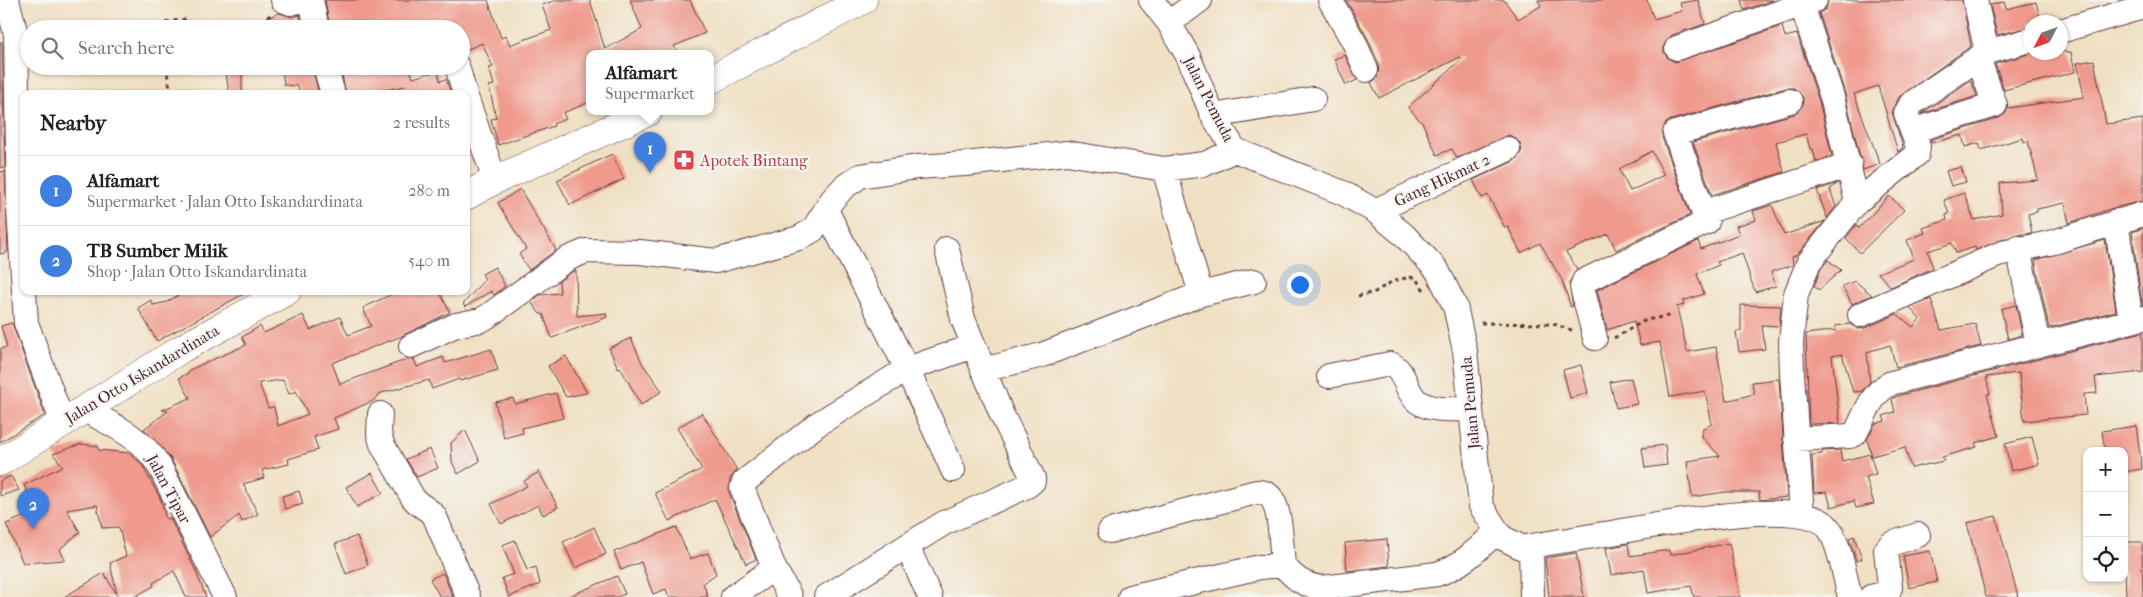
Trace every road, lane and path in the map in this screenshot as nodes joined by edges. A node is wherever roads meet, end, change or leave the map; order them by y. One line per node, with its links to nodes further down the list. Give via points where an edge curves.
1 (7, 0): 36 (street, via 16,34)
2 (283, 0): 3 (street, via 290,3)
3 (305, 0)
4 (311, 0): 12 (street)
5 (1151, 0): 13 (street, Jalan Pemuda)
6 (1200, 0): 13 (street)
7 (1330, 0): 18 (street)
8 (1976, 0): 17 (street)
9 (854, 2): 22 (main road)
10 (1800, 3): 16 (street); 34 (street, via 1832,97)
11 (2143, 7): 14 (street)
12 (315, 20)
13 (1169, 24): 30 (street, Jalan Pemuda, via 1188,56)
14 (2068, 29)
15 (2023, 42): 17 (street)
16 (1677, 48)
17 (1983, 55): 31 (street, via 1908,107 1906,113); 31 (street, via 1995,105)
18 (1366, 70)
19 (168, 75): 23 (path)
20 (328, 75): 24 (street)
21 (460, 75): 25 (street)
22 (714, 78)
23 (170, 90)
24 (332, 90)
25 (464, 90)
26 (1313, 99): 30 (street)
27 (1790, 101): 43 (street, via 1675,133)
28 (470, 107): 37 (street)
29 (641, 115): 37 (main road)
30 (1214, 116): 33 (street, Jalan Pemuda)
31 (1912, 130): 39 (street, via 1917,154)
32 (1508, 149): 42 (street, Gang Hikmat 2)
33 (1235, 150): 35 (street, via 1205,164); 42 (street, Jalan Pemuda, via 1343,193)
34 (1850, 165): 39 (street); 43 (street)
35 (1164, 169): 40 (street, via 1068,153 916,167 860,176 844,188); 51 (street)
36 (10, 171): 41 (street)
37 (495, 180): 38 (main road)
38 (470, 194)
39 (1857, 202): 67 (street, via 1809,262 1796,294 1791,342)
40 (826, 210): 59 (street, via 808,234 716,261 640,252 586,251 567,259 481,320 456,325); 61 (street)
41 (9, 211): 49 (street)
42 (1375, 211): 64 (street, Jalan Pemuda, via 1404,235 1446,284 1455,306 1465,351)
43 (1705, 212): 57 (street, via 1707,222 1703,225 1584,281 1582,287)
44 (2143, 214): 45 (street)
45 (2116, 221): 46 (street, via 2054,242); 56 (street)
46 (2018, 248): 55 (street); 58 (street)
47 (946, 249): 60 (street, via 963,319)
48 (1254, 281): 51 (street)
49 (20, 283)
50 (1426, 292): 54 (path, via 1410,277)
51 (1201, 294): 62 (street, via 1042,356)
52 (22, 295): 66 (street, via 26,323)
53 (280, 295): 66 (main road, Jalan Otto Iskandardinata, via 181,349)
54 (1358, 296)
55 (1860, 316)
56 (2137, 319): 58 (street)
57 (1595, 338)
58 (2038, 344): 67 (street, via 1891,382 1873,398 1855,434)
59 (411, 346)
60 (974, 346): 61 (street); 62 (street)
61 (907, 369): 69 (street); 77 (street, via 819,422 744,482 742,488)
62 (983, 370): 74 (street, via 1029,466 1033,481 944,523)
63 (1329, 376): 64 (street, via 1390,364 1398,369 1417,401 1436,408)
64 (1470, 409): 72 (street, Jalan Pemuda, via 1480,506)
65 (380, 414): 79 (street, via 382,444 418,505 431,511 435,517)
66 (73, 415): 68 (main road, Jalan Otto Iskandardinata); 78 (street, Jalan Tipar, via 127,432 147,448 160,467)
67 (1796, 439): 70 (street)
68 (0, 462)
69 (953, 470)
70 (1802, 515): 75 (street, Jalan Pemuda, via 1765,512 1675,522); 86 (street, Jalan Pemuda, via 1826,525 1836,544)
71 (1110, 531): 76 (street, via 1256,492 1266,493 1278,510)
72 (1496, 532): 75 (street, Jalan Pemuda, via 1515,546); 76 (street, via 1453,569 1438,574 1322,588 1306,586)
73 (1918, 535): 87 (street, via 1891,544 1886,550 1890,587 1888,593)
74 (908, 546): 82 (street); 83 (street)
75 (1531, 546): 85 (street)
76 (1283, 565): 84 (street, via 1260,567)
77 (774, 568): 80 (street); 81 (street)
78 (225, 597)
79 (468, 597)
80 (733, 597)
81 (790, 597)
82 (826, 597)
83 (930, 597)
84 (1130, 597)
85 (1532, 597)
86 (1850, 597)
87 (1871, 597)

